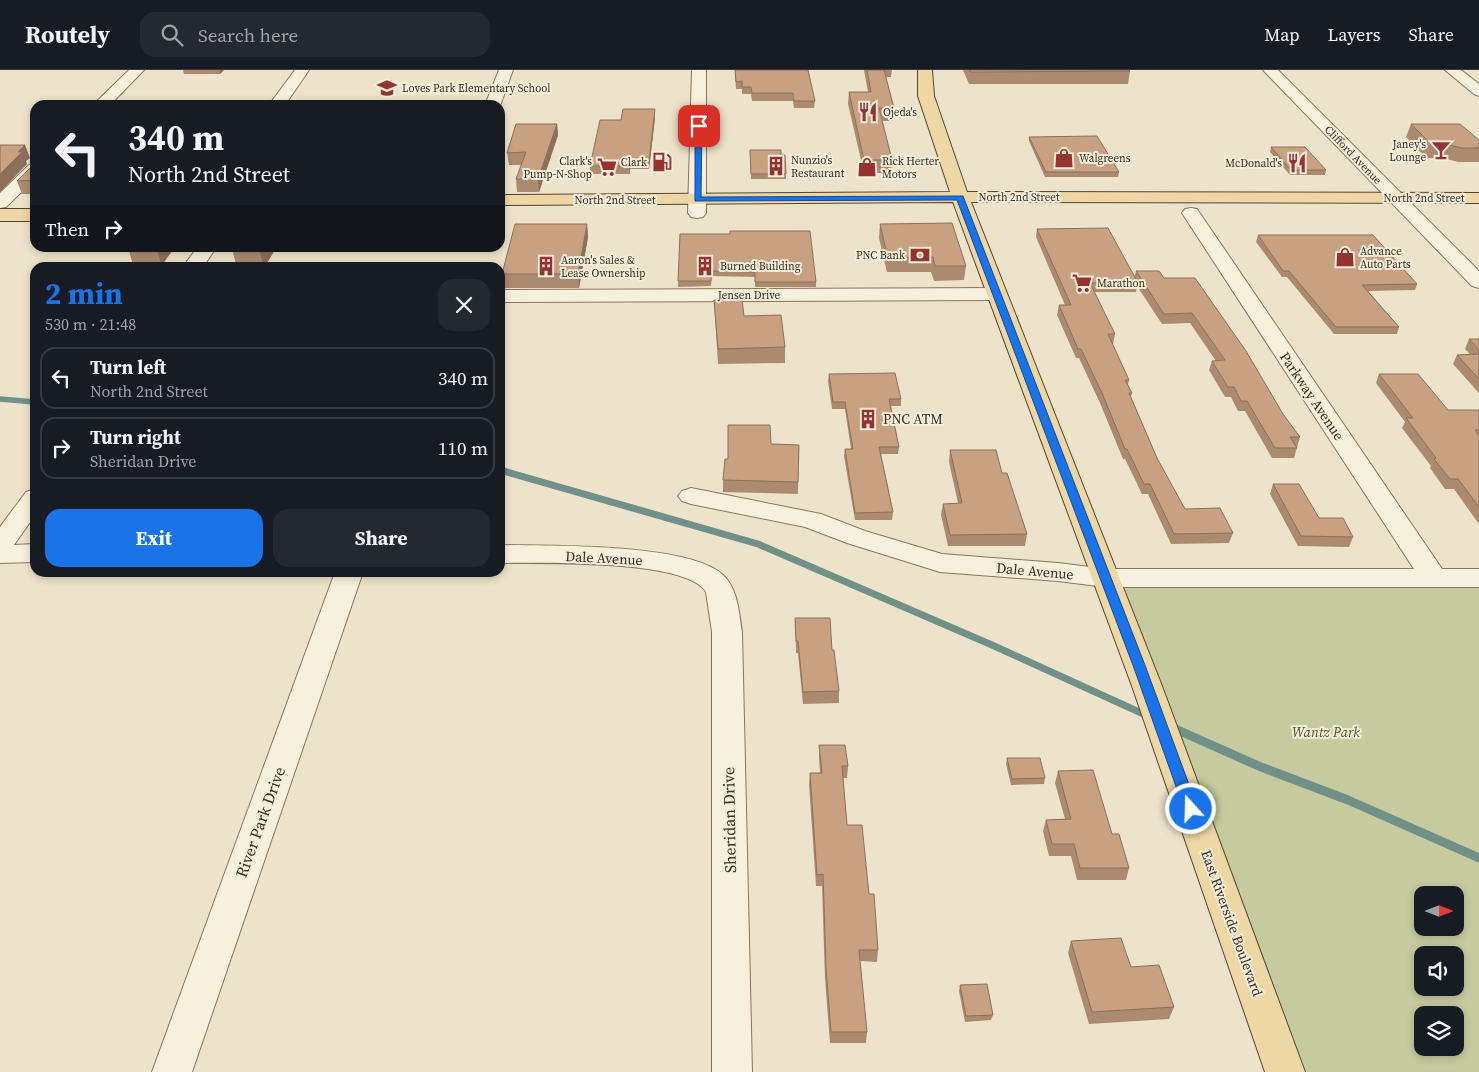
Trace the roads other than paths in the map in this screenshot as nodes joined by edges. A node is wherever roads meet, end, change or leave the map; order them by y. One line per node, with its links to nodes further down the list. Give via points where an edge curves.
1 (137, 70): 9 (street)
2 (302, 70): 10 (street)
3 (506, 70): 11 (street)
4 (699, 70): 19 (street)
5 (925, 70): 20 (main road, East Riverside Boulevard, via 926,96)
6 (1270, 70): 14 (street, Clifford Avenue)
7 (1452, 70): 8 (street)
8 (1479, 91)
9 (106, 100)
10 (281, 100)
11 (496, 100)
12 (30, 174): 18 (street)
13 (1249, 198): 14 (main road, North 2nd Street); 20 (main road, North 2nd Street); 22 (main road)
14 (1396, 198): 15 (main road, North 2nd Street); 23 (street, Clifford Avenue)
15 (1479, 198)
16 (505, 200): 19 (main road, North 2nd Street)
17 (30, 203): 18 (main road)
18 (0, 206): 24 (main road)
19 (697, 206): 20 (main road, North 2nd Street); 25 (main road, North 2nd Street)
20 (963, 206): 26 (main road, North 2nd Street); 28 (main road, East Riverside Boulevard)
21 (1479, 212): 23 (main road, North 2nd Street)
22 (1260, 213): 23 (main road, North 2nd Street); 26 (main road, North 2nd Street)
23 (1411, 213): 27 (street, Clifford Avenue)
24 (30, 214)
25 (505, 214)
26 (1191, 214): 39 (street, Parkway Avenue)
27 (1479, 282)
28 (997, 294): 29 (street, Jensen Drive); 38 (main road, East Riverside Boulevard)
29 (505, 296)
30 (691, 496): 38 (street, Dale Avenue, via 812,520 940,563)
31 (30, 504): 32 (street)
32 (0, 546)
33 (30, 553): 34 (street)
34 (0, 554)
35 (505, 554): 36 (street, Dale Avenue, via 664,562)
36 (705, 574): 42 (street, Sheridan Drive, via 720,593 727,632)
37 (347, 577): 41 (street, River Park Drive)
38 (1106, 578): 39 (street, Dale Avenue); 43 (main road, East Riverside Boulevard)
39 (1434, 578): 40 (street, Dale Avenue)
40 (1479, 578)
41 (172, 1072)
42 (732, 1072)
43 (1285, 1072)

